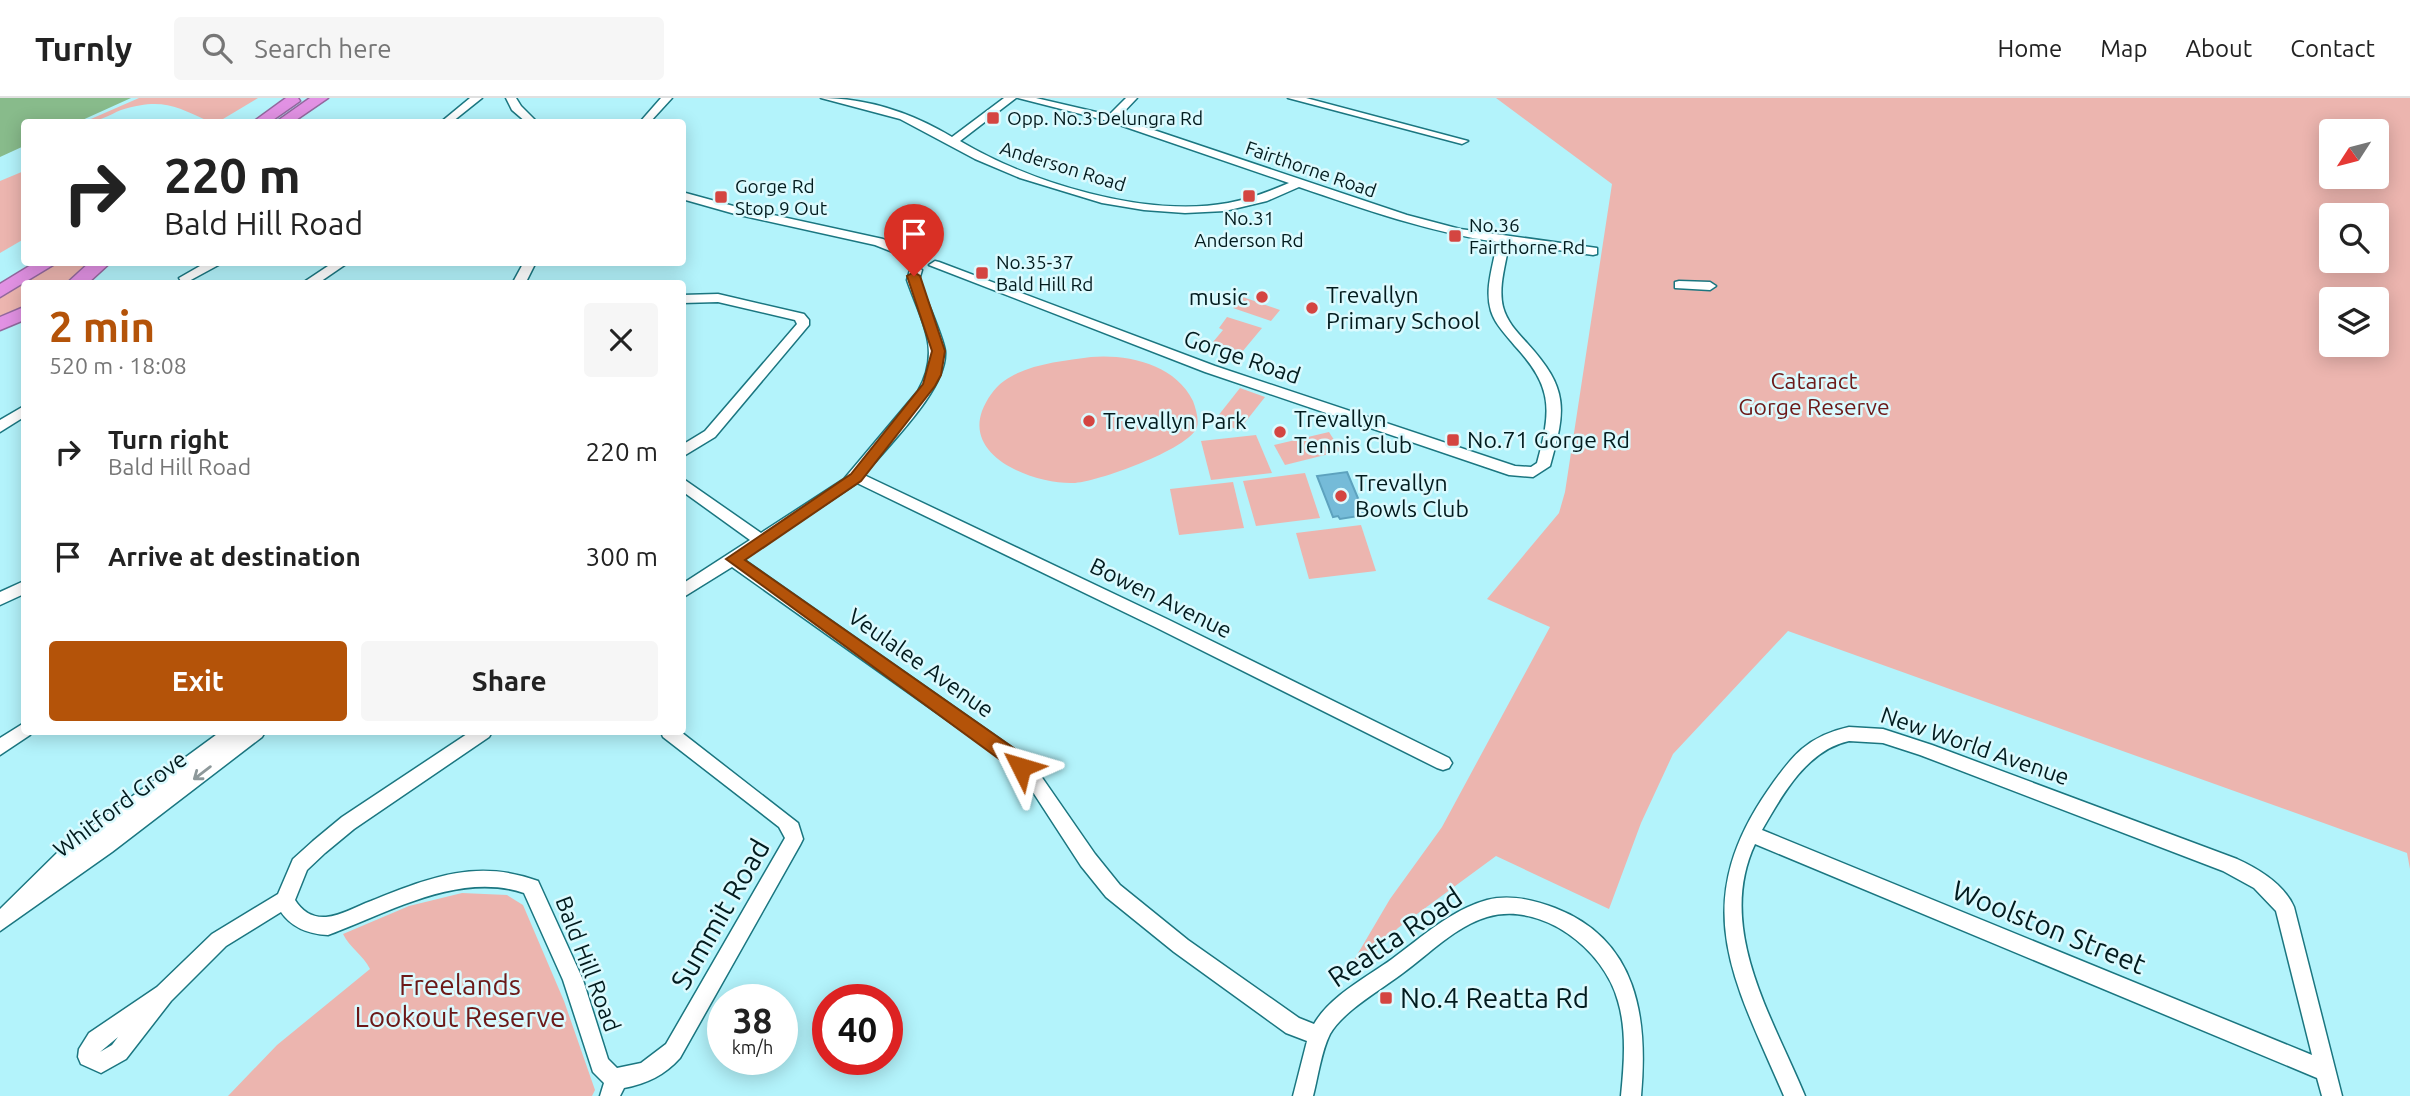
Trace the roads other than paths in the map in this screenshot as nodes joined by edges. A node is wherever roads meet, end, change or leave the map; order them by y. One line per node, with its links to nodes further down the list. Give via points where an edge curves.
1 (295, 98): 13 (highway)
2 (320, 98): 14 (highway)
3 (326, 98): 15 (street)
4 (477, 98): 16 (street); 17 (street)
5 (511, 98): 18 (street)
6 (667, 98): 19 (street)
7 (826, 98): 12 (street, Anderson Road)
8 (1011, 98): 22 (street)
9 (1023, 98): 20 (street, Fairthorne Road)
10 (1132, 98): 20 (street)
11 (1293, 98): 21 (street)
12 (844, 100): 22 (street, Anderson Road, via 915,122)
13 (264, 119)
14 (288, 119)
15 (295, 119)
16 (450, 119)
17 (465, 119)
18 (529, 119)
19 (648, 119)
20 (1111, 119): 23 (street, Fairthorne Road)
21 (1462, 141)
22 (952, 142): 23 (street, Anderson Road, via 1026,176 1157,210 1216,208 1274,195)
23 (1298, 183): 25 (street, Fairthorne Road, via 1403,219)
24 (686, 196): 27 (street, via 879,242)
25 (1503, 240): 26 (street, Fairthorne Road); 27 (street, Gorge Road, via 1497,311 1544,373 1557,400 1546,455 1539,469 1526,473 1210,369 935,265 931,255)
26 (1593, 251)
27 (915, 263): 45 (street, via 913,280 938,351 934,375)
28 (43, 266): 37 (highway)
29 (97, 266): 32 (highway)
30 (211, 266): 33 (street)
31 (336, 266): 34 (street)
32 (80, 280)
33 (185, 280)
34 (314, 280)
35 (1679, 285): 36 (street)
36 (1710, 286)
37 (0, 292)
38 (686, 299): 44 (street, via 718,298 803,320 800,331 710,434)
39 (21, 314): 40 (highway)
40 (0, 324)
41 (21, 413): 43 (street)
42 (21, 421): 43 (street)
43 (4, 425)
44 (686, 449)
45 (856, 477): 47 (street); 58 (street, Bowen Avenue)
46 (686, 486): 47 (street)
47 (761, 541): 48 (street)
48 (733, 559): 50 (street); 63 (street, Veulalee Avenue, via 1008,754 1035,781 1113,891 1293,1026)
49 (21, 588): 51 (street)
50 (686, 589)
51 (0, 599)
52 (21, 732): 57 (street)
53 (228, 735): 61 (street, Whitford Grove, via 70,853)
54 (253, 735): 61 (street, Whitford Grove, one-way to 61)
55 (479, 735): 60 (street, via 319,847 300,865)
56 (673, 735): 65 (street, Summit Road, via 785,821 794,839 673,1051 648,1072)
57 (0, 748)
58 (1443, 763)
59 (1751, 834): 64 (street, Woolston Street); 64 (street, New World Avenue, via 1814,747 1856,733 1926,750 2230,865 2256,877 2285,907); 68 (street, New World Avenue, via 1739,860 1735,888 1737,949)
60 (285, 900): 62 (street, via 219,940); 65 (street, Bald Hill Road, via 290,912 301,919 313,926 328,926 449,883 508,880 531,887 573,979 600,1065)
61 (5, 917)
62 (164, 994)
63 (1319, 1035): 66 (street); 67 (street, Reatta Road, via 1343,1006 1460,920 1495,907 1532,909 1578,929 1615,970 1628,999)
64 (2326, 1071): 69 (street, New World Avenue)
65 (614, 1087)
66 (1303, 1096)
67 (1631, 1096)
68 (1795, 1096)
69 (2332, 1096)

